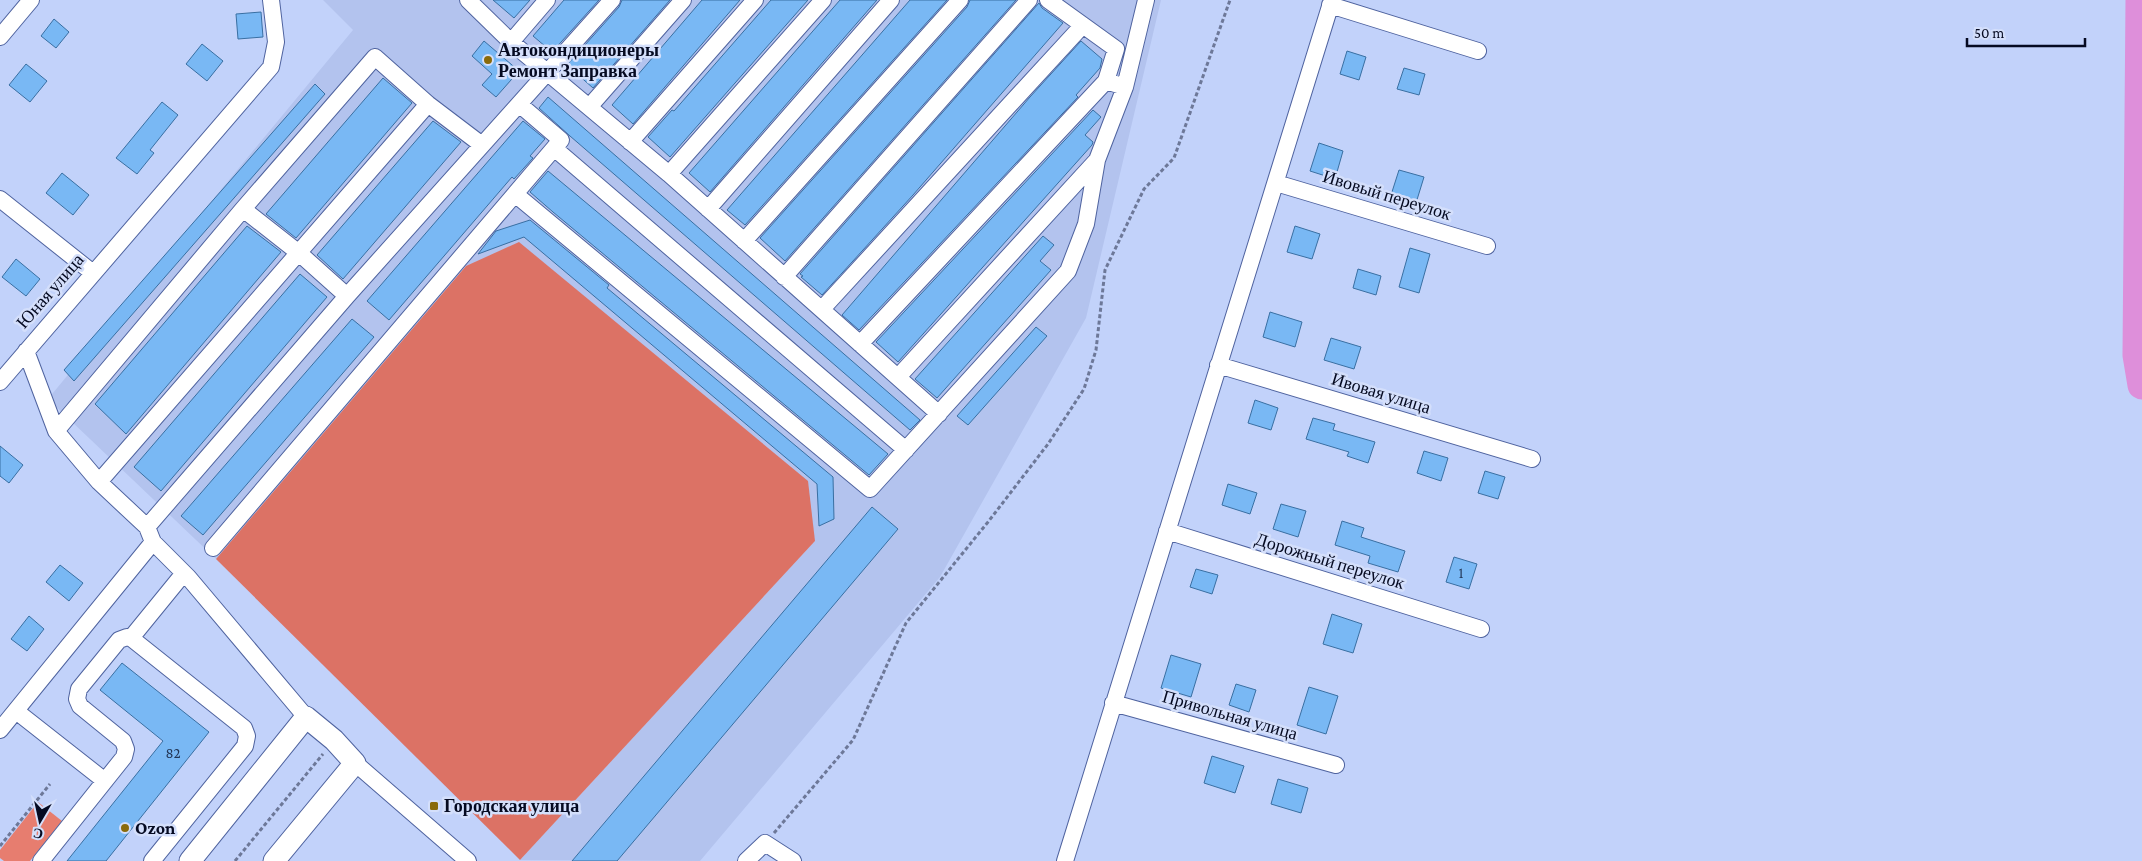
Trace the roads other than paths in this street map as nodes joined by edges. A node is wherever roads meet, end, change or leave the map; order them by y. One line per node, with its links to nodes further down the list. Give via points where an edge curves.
1 (31, 0): 16 (street)
2 (271, 0): 38 (street, Юная улица, via 276,42 271,67)
3 (547, 0): 17 (street)
4 (612, 0): 19 (street)
5 (683, 0): 24 (street)
6 (755, 0): 25 (street)
7 (823, 0): 29 (street)
8 (891, 0): 34 (street)
9 (960, 0): 35 (street)
10 (1029, 0): 39 (street)
11 (1048, 0): 15 (street)
12 (1146, 0): 21 (street)
13 (474, 2): 17 (street)
14 (1331, 3): 18 (street); 30 (street)
15 (1082, 26): 20 (street, via 1116,49); 41 (street)
16 (0, 37)
17 (511, 42): 19 (street)
18 (1478, 51)
19 (547, 73): 23 (street); 24 (street)
20 (1106, 81): 21 (street); 42 (street)
21 (1125, 87): 28 (street)
22 (428, 104): 26 (street); 33 (street, via 375,57); 37 (street)
23 (519, 104): 26 (street); 27 (street, via 561,140)
24 (590, 106): 25 (street)
25 (630, 142): 29 (street)
26 (482, 145): 40 (street)
27 (554, 148): 31 (street); 49 (street)
28 (1097, 160): 45 (street); 47 (street, via 1086,224 1068,272)
29 (669, 174): 34 (street)
30 (1276, 183): 36 (street, Ивовый переулок); 44 (street)
31 (515, 194): 49 (street, via 870,489); 54 (street)
32 (0, 198): 38 (street)
33 (243, 209): 37 (street); 48 (street)
34 (708, 209): 35 (street)
35 (744, 241): 39 (street)
36 (1487, 246)
37 (299, 253): 40 (street); 51 (street)
38 (93, 273): 43 (street, Юная улица)
39 (784, 277): 41 (street)
40 (347, 296): 53 (street)
41 (822, 309): 42 (street)
42 (860, 344): 45 (street)
43 (26, 351): 46 (street, Юная улица); 48 (street)
44 (1218, 365): 50 (street, Ивовая улица); 52 (street)
45 (898, 377): 47 (street)
46 (0, 382)
47 (939, 414): 49 (street)
48 (56, 431): 51 (street)
49 (906, 450)
50 (1532, 459)
51 (99, 482): 53 (street)
52 (1167, 531): 56 (street, Дорожный переулок); 58 (street)
53 (150, 535): 55 (street); 59 (street)
54 (213, 548)
55 (184, 573): 57 (street); 60 (street)
56 (1481, 629)
57 (131, 638): 64 (street, via 119,640 77,694 80,706 125,745 124,757); 66 (street, via 244,728 247,736 245,746)
58 (1113, 703): 63 (street, Привольная улица); 72 (street)
59 (16, 710): 61 (street); 64 (street)
60 (306, 717): 62 (main road); 67 (main road)
61 (0, 730)
62 (355, 763): 68 (main road); 69 (street)
63 (1336, 765)
64 (105, 782): 65 (street)
65 (41, 861)
66 (152, 861)
67 (190, 861)
68 (274, 861)
69 (468, 861)
70 (746, 861): 71 (street, via 765,843)
71 (793, 861)
72 (1064, 861)

